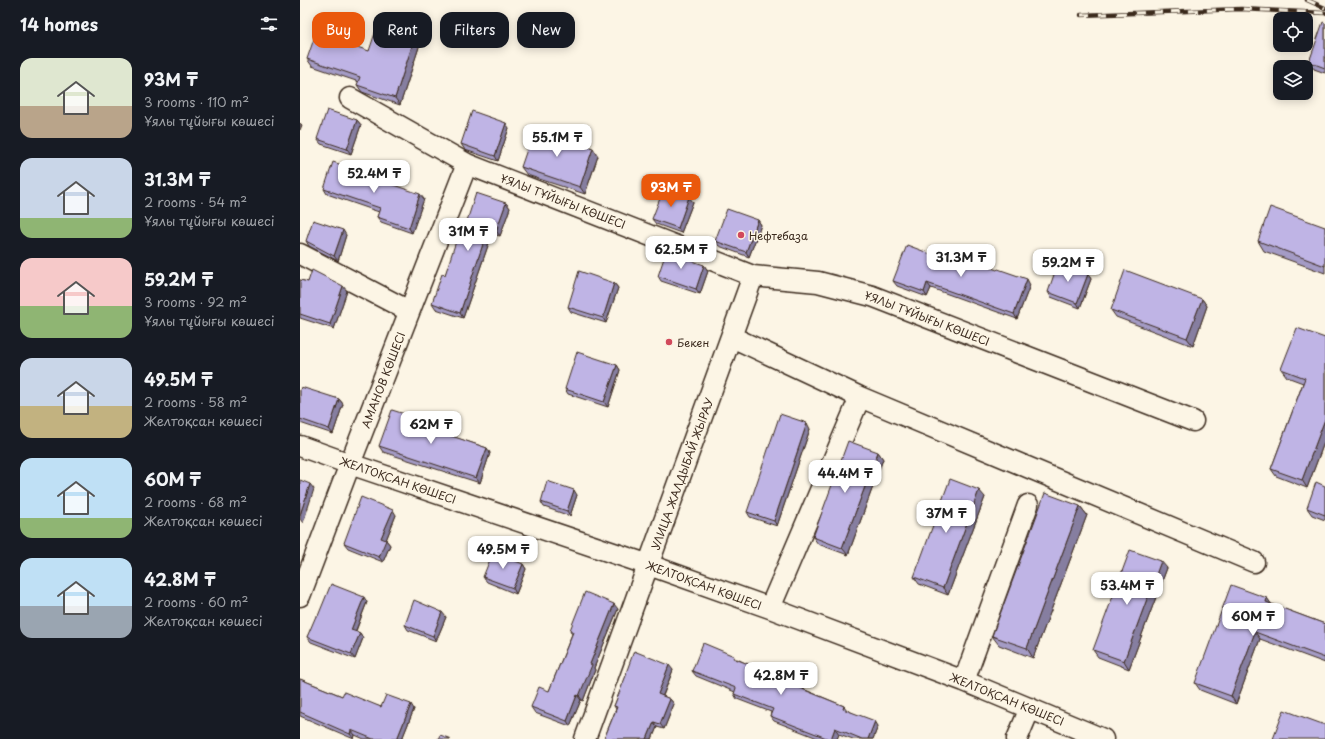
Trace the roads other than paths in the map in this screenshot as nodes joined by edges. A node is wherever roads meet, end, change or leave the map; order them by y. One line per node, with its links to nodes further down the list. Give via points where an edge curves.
1 (350, 98): 2 (street, ҰЯЛЫ ТҰЙЫҒЫ КӨШЕСІ)
2 (467, 164): 4 (street, ҰЯЛЫ ТҰЙЫҒЫ КӨШЕСІ); 5 (street, АМАНОВ КӨШЕСІ)
3 (300, 254): 5 (street)
4 (753, 276): 6 (street, УЛИЦА ЖАЛДЫБАЙ ЖЫРАУ); 8 (street, ҰЯЛЫ ТҰЙЫҒЫ КӨШЕСІ, via 818,282 872,296)
5 (409, 311): 10 (street, АМАНОВ КӨШЕСІ)
6 (732, 337): 7 (street); 13 (street, УЛИЦА ЖАЛДЫБАЙ ЖЫРАУ)
7 (860, 397): 12 (street); 15 (street)
8 (1193, 421)
9 (300, 446): 10 (street, ЖЕЛТОҚСАН КӨШЕСІ)
10 (350, 464): 13 (street, ЖЕЛТОҚСАН КӨШЕСІ); 14 (street, АМАНОВ КӨШЕСІ)
11 (1028, 506): 16 (street)
12 (1254, 562)
13 (649, 565): 15 (street, ЖЕЛТОҚСАН КӨШЕСІ); 18 (street, УЛИЦА ЖАЛДЫБАЙ ЖЫРАУ)
14 (300, 596)
15 (770, 608): 16 (street, ЖЕЛТОҚСАН КӨШЕСІ)
16 (964, 681): 17 (street, ЖЕЛТОҚСАН КӨШЕСІ)
17 (1030, 708): 19 (street); 20 (street, ЖЕЛТОҚСАН КӨШЕСІ)
18 (585, 739)
19 (1017, 739)
20 (1103, 739)

